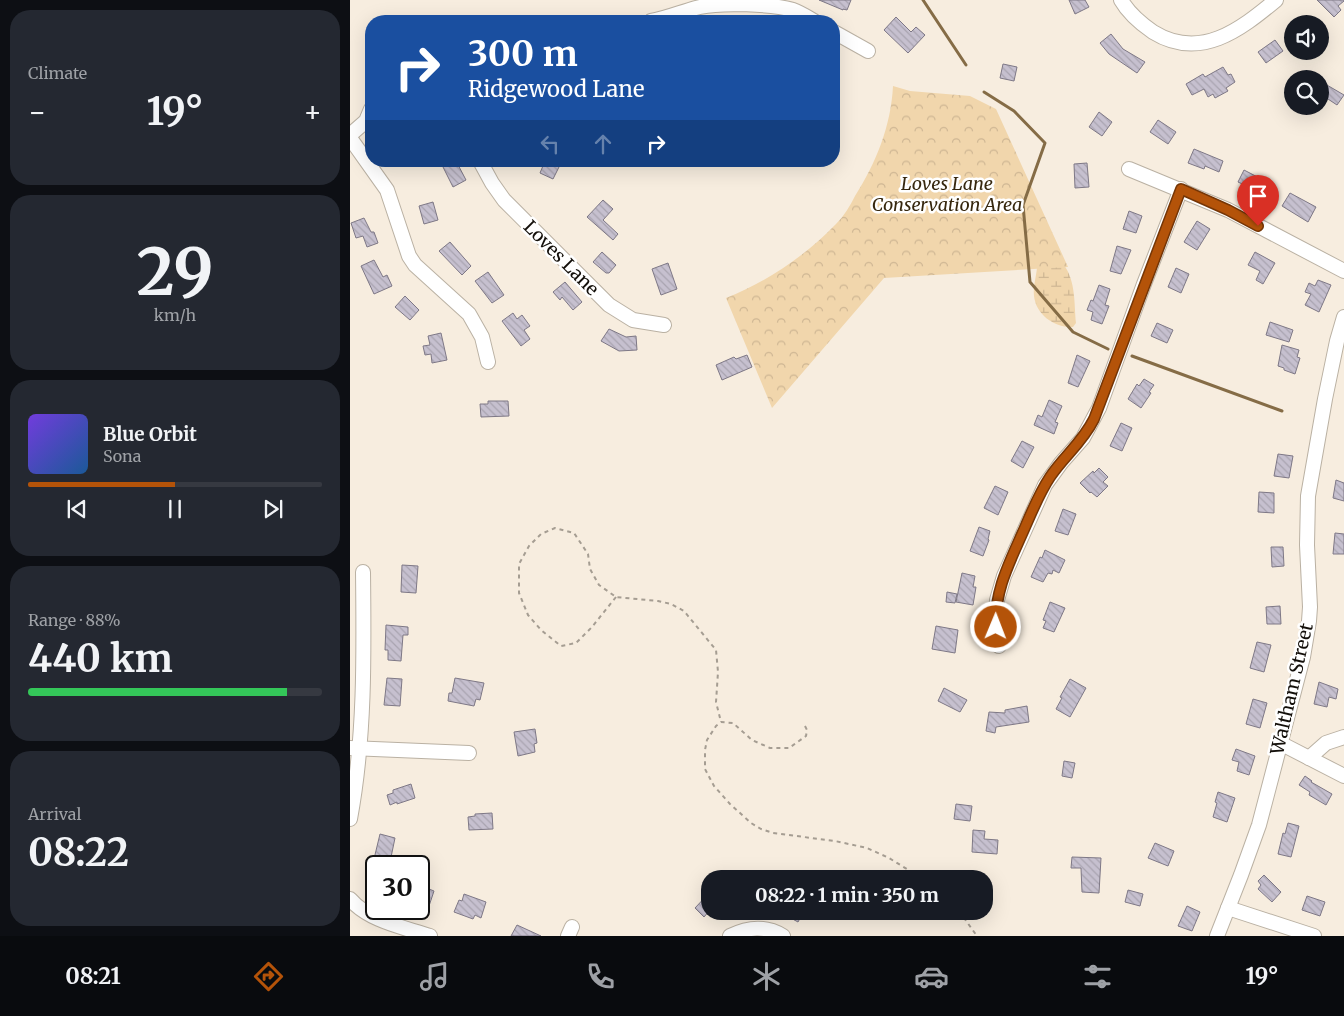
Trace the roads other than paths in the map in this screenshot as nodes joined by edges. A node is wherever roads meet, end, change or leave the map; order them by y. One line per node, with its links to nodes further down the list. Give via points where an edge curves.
1 (1121, 0): 2 (street, via 1141,24 1158,35 1181,43 1203,43 1228,35)
2 (1276, 0)
3 (675, 15): 4 (street, via 714,4 778,8)
4 (804, 15)
5 (840, 35): 6 (street)
6 (868, 51)
7 (365, 120): 8 (street)
8 (350, 137): 9 (street)
9 (365, 158)
10 (371, 167): 17 (street, via 387,190 409,256 469,314 482,337)
11 (483, 167): 16 (street, Loves Lane, via 504,200 609,305 633,320)
12 (1129, 169): 13 (street)
13 (1181, 189): 14 (street, via 1228,210); 19 (street, via 1094,419 1045,485 1004,576 997,600)
14 (1344, 272)
15 (1344, 317): 21 (street, Waltham Street, via 1308,496 1309,621)
16 (664, 325)
17 (488, 362)
18 (363, 572): 22 (street, via 364,670)
19 (999, 646)
20 (1344, 737): 24 (street, via 1326,743)
21 (1280, 744): 24 (street); 28 (street, Waltham Street, via 1259,825)
22 (354, 748): 23 (street); 26 (street)
23 (469, 753)
24 (1309, 758): 25 (street)
25 (1344, 776)
26 (350, 819)
27 (350, 899): 29 (street, via 373,916)
28 (1228, 908): 32 (street, Waltham Street); 33 (street)
29 (430, 936)
30 (730, 936): 31 (street, via 757,928)
31 (783, 936)
32 (1217, 936)
33 (1314, 936)

